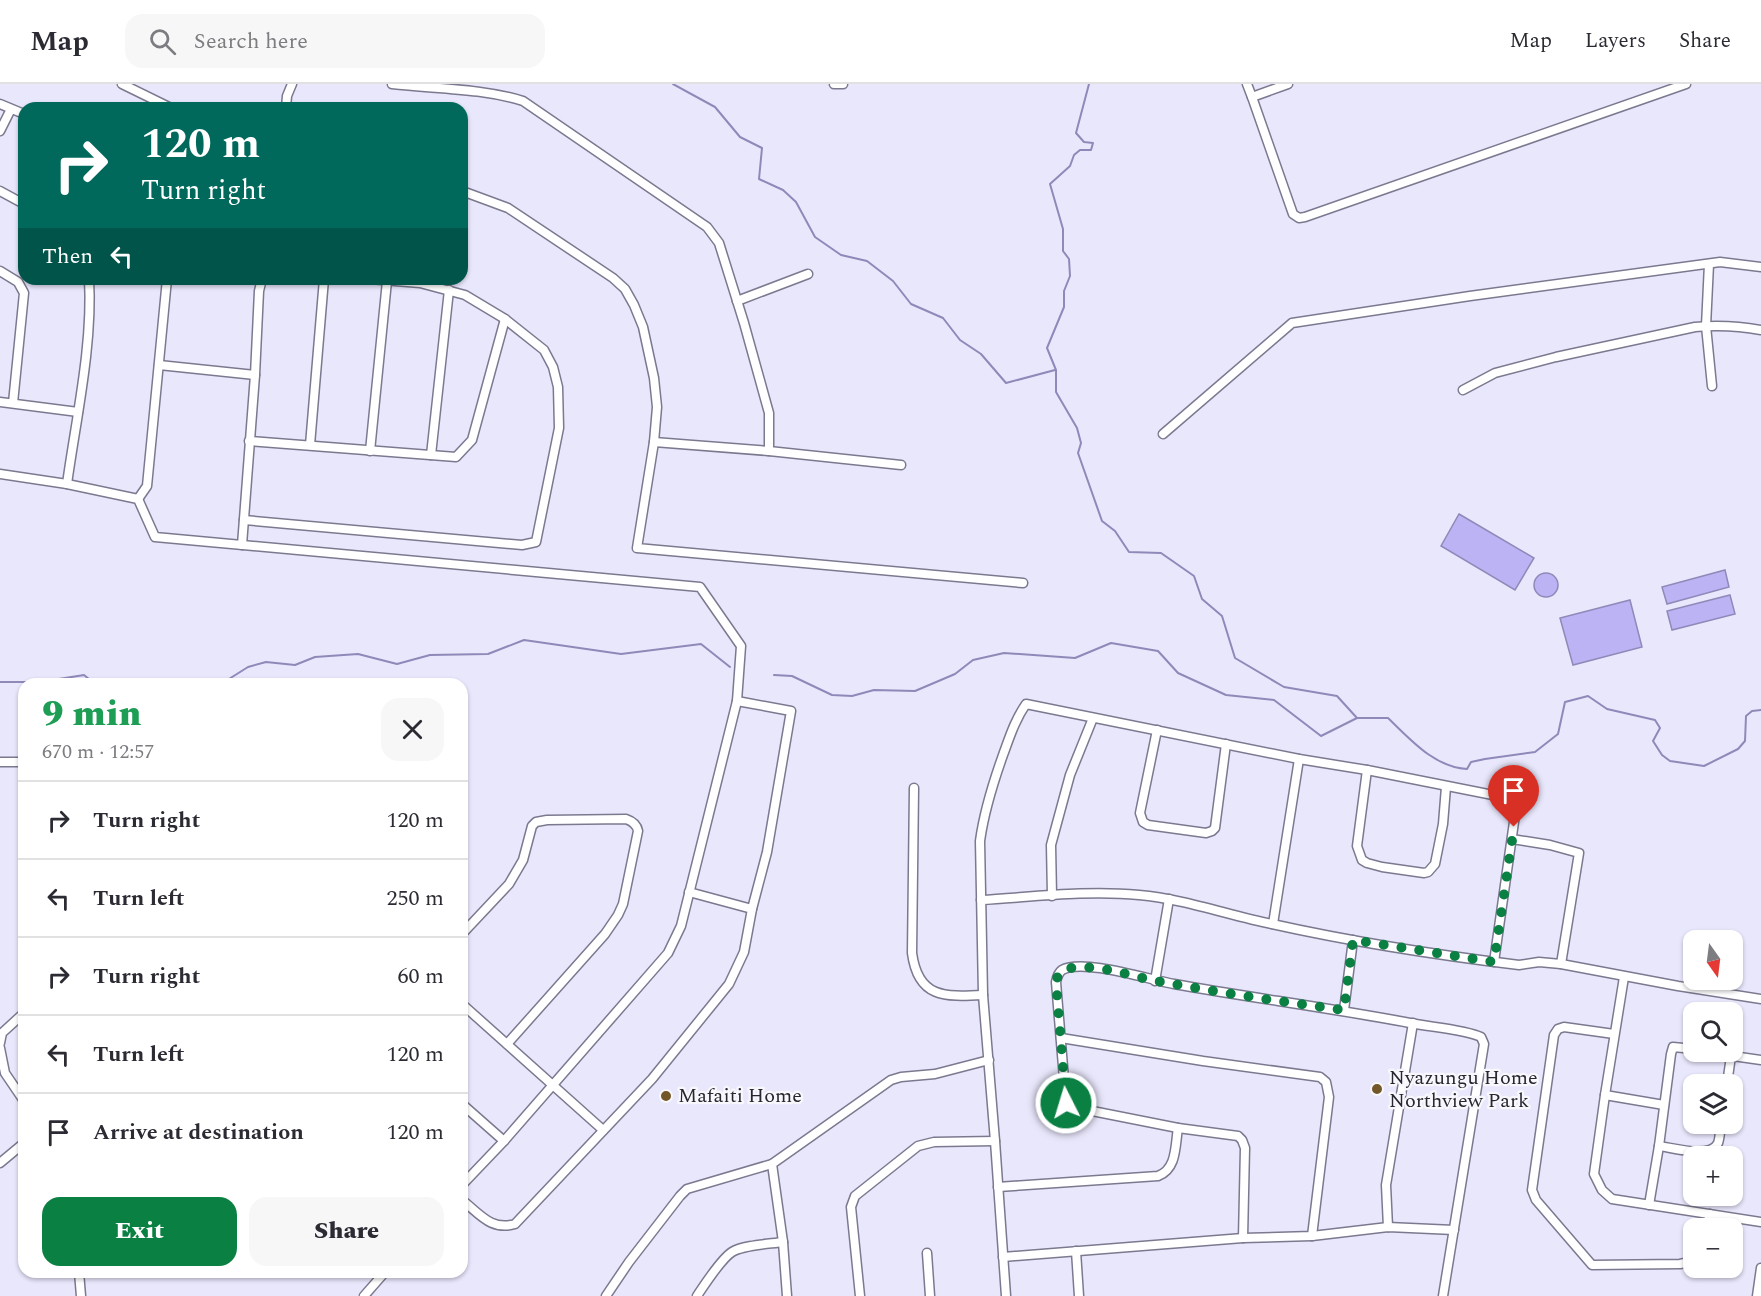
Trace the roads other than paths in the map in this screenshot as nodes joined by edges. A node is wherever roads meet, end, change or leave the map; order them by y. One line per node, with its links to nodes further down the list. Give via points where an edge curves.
1 (122, 84): 10 (street)
2 (292, 84): 11 (street)
3 (392, 84): 32 (street, via 504,95 523,101 707,227 719,243)
4 (834, 84): 5 (street)
5 (843, 84)
6 (1247, 84): 9 (street)
7 (1288, 84): 9 (street)
8 (1686, 84): 9 (street, via 1299,218 1293,214)
9 (1252, 97)
10 (159, 102)
11 (286, 102)
12 (0, 104): 13 (street)
13 (11, 109): 14 (street); 15 (street)
14 (18, 112)
15 (0, 131)
16 (0, 191): 18 (street)
17 (468, 193): 45 (street, via 508,208 625,290 643,327 654,378)
18 (18, 201)
19 (1709, 264): 20 (street); 34 (street); 43 (street, via 1292,323)
20 (1761, 267)
21 (0, 271): 23 (street)
22 (808, 274): 32 (street)
23 (18, 282)
24 (20, 285): 41 (street, via 24,293)
25 (89, 285): 42 (street)
26 (166, 285): 36 (street)
27 (260, 285): 37 (street)
28 (323, 285): 46 (street)
29 (390, 285): 47 (street)
30 (425, 285): 31 (street)
31 (449, 290): 33 (street, via 465,294); 49 (street)
32 (737, 301): 48 (street, via 769,413)
33 (505, 320): 49 (street, via 472,440 456,457); 54 (street, via 544,350 558,387 559,428 536,542 522,545)
34 (1706, 326): 35 (street); 38 (street); 39 (street, via 1495,373)
35 (1761, 330)
36 (159, 365): 37 (street); 53 (street, via 147,486)
37 (255, 375): 44 (street)
38 (1712, 386)
39 (1463, 390)
40 (0, 402): 41 (street)
41 (13, 403): 42 (street)
42 (78, 412): 52 (street)
43 (1163, 434)
44 (249, 441): 46 (street); 54 (street)
45 (654, 442): 48 (street); 56 (street, via 637,548)
46 (310, 445): 47 (street)
47 (370, 451): 49 (street)
48 (769, 451): 50 (street)
49 (431, 455)
50 (901, 465)
51 (0, 474): 52 (street)
52 (67, 484): 53 (street)
53 (138, 499): 55 (street, via 155,537)
54 (244, 520): 55 (street)
55 (242, 545): 57 (street, via 700,586 741,646)
56 (1023, 583)
57 (737, 701): 68 (street); 72 (street, via 791,711 767,852)
58 (1093, 718): 59 (street); 69 (street, via 1070,775 1054,833 1050,853); 71 (street, via 1026,704 1016,718 982,826)
59 (1156, 730): 60 (street); 60 (street, via 1140,813 1148,825 1206,833 1215,828)
60 (1226, 744): 61 (street)
61 (1299, 759): 64 (street); 73 (street)
62 (0, 762): 63 (street)
63 (18, 762)
64 (1367, 770): 65 (street); 65 (street, via 1357,846 1362,860 1382,867 1424,873 1432,869 1443,824)
65 (1446, 787): 67 (street, via 1503,797 1515,815)
66 (914, 788): 80 (street, via 912,952 917,974 928,988 945,995)
67 (1512, 839): 76 (street); 77 (street, via 1579,852)
68 (689, 892): 72 (street); 95 (street, via 681,926 668,953)
69 (1052, 896): 70 (street, via 1114,892); 71 (street)
70 (1168, 899): 73 (street); 79 (street)
71 (981, 900): 80 (street)
72 (752, 909): 101 (street, via 744,952 729,984 652,1079)
73 (1273, 924): 75 (street)
74 (468, 928): 89 (street, via 509,884 523,860 536,822 626,819 637,827 618,915)
75 (1353, 940): 76 (street); 83 (street)
76 (1494, 962): 77 (street)
77 (1561, 964): 78 (street)
78 (1624, 977): 81 (street); 86 (street)
79 (1155, 981): 83 (street); 87 (street, via 1102,968 1062,970 1056,982)
80 (983, 995): 93 (street)
81 (1761, 999)
82 (468, 1009): 89 (street)
83 (1344, 1010): 85 (street)
84 (18, 1018): 88 (street, via 2,1033)
85 (1413, 1023): 116 (street, via 1386,1185); 117 (street, via 1477,1035 1483,1040)
86 (1614, 1034): 97 (street); 124 (street, via 1564,1027 1554,1035 1532,1190 1536,1200 1592,1265)
87 (1061, 1038): 100 (street, via 1068,1105); 118 (street, via 1320,1077 1326,1082 1329,1097)
88 (0, 1043)
89 (507, 1044): 95 (street)
90 (0, 1048): 96 (street, via 5,1072)
91 (1683, 1048): 98 (street, via 1673,1047)
92 (1743, 1058): 94 (street)
93 (989, 1060): 104 (street); 108 (street, via 891,1080)
94 (1761, 1060)
95 (552, 1085): 101 (street); 103 (street)
96 (18, 1092)
97 (1605, 1095): 98 (street); 112 (street, via 1594,1174 1612,1199)
98 (1664, 1105): 105 (street)
99 (468, 1109): 103 (street)
100 (1178, 1128): 110 (street, via 1173,1164 1158,1176); 119 (street, via 1238,1136 1242,1140)
101 (603, 1130): 111 (street, via 515,1224 493,1225)
102 (1719, 1134): 105 (street, via 1718,1143 1705,1153)
103 (504, 1141): 109 (street)
104 (995, 1141): 110 (street); 133 (street, via 918,1146 855,1196 851,1207)
105 (1659, 1146): 112 (street)
106 (18, 1148): 107 (street)
107 (0, 1163)
108 (772, 1164): 120 (street); 130 (street, via 687,1189)
109 (468, 1179)
110 (998, 1187): 123 (street)
111 (468, 1205)
112 (1649, 1205): 113 (street)
113 (1710, 1214): 114 (street); 115 (street)
114 (1709, 1218)
115 (1761, 1222)
116 (1388, 1227): 117 (street); 118 (street)
117 (1454, 1230): 137 (street)
118 (1312, 1236): 119 (street)
119 (1243, 1238): 121 (street)
120 (783, 1242): 131 (street, via 732,1252); 132 (street)
121 (1076, 1251): 123 (street); 136 (street)
122 (927, 1253): 134 (street)
123 (1003, 1257): 135 (street)
124 (1683, 1263)
125 (1761, 1268): 138 (street)
126 (80, 1278): 128 (street)
127 (380, 1278): 129 (street)
128 (81, 1296)
129 (364, 1296)
130 (606, 1296)
131 (697, 1296)
132 (787, 1296)
133 (860, 1296)
134 (930, 1296)
135 (1006, 1296)
136 (1079, 1296)
137 (1443, 1296)
138 (1757, 1296)

